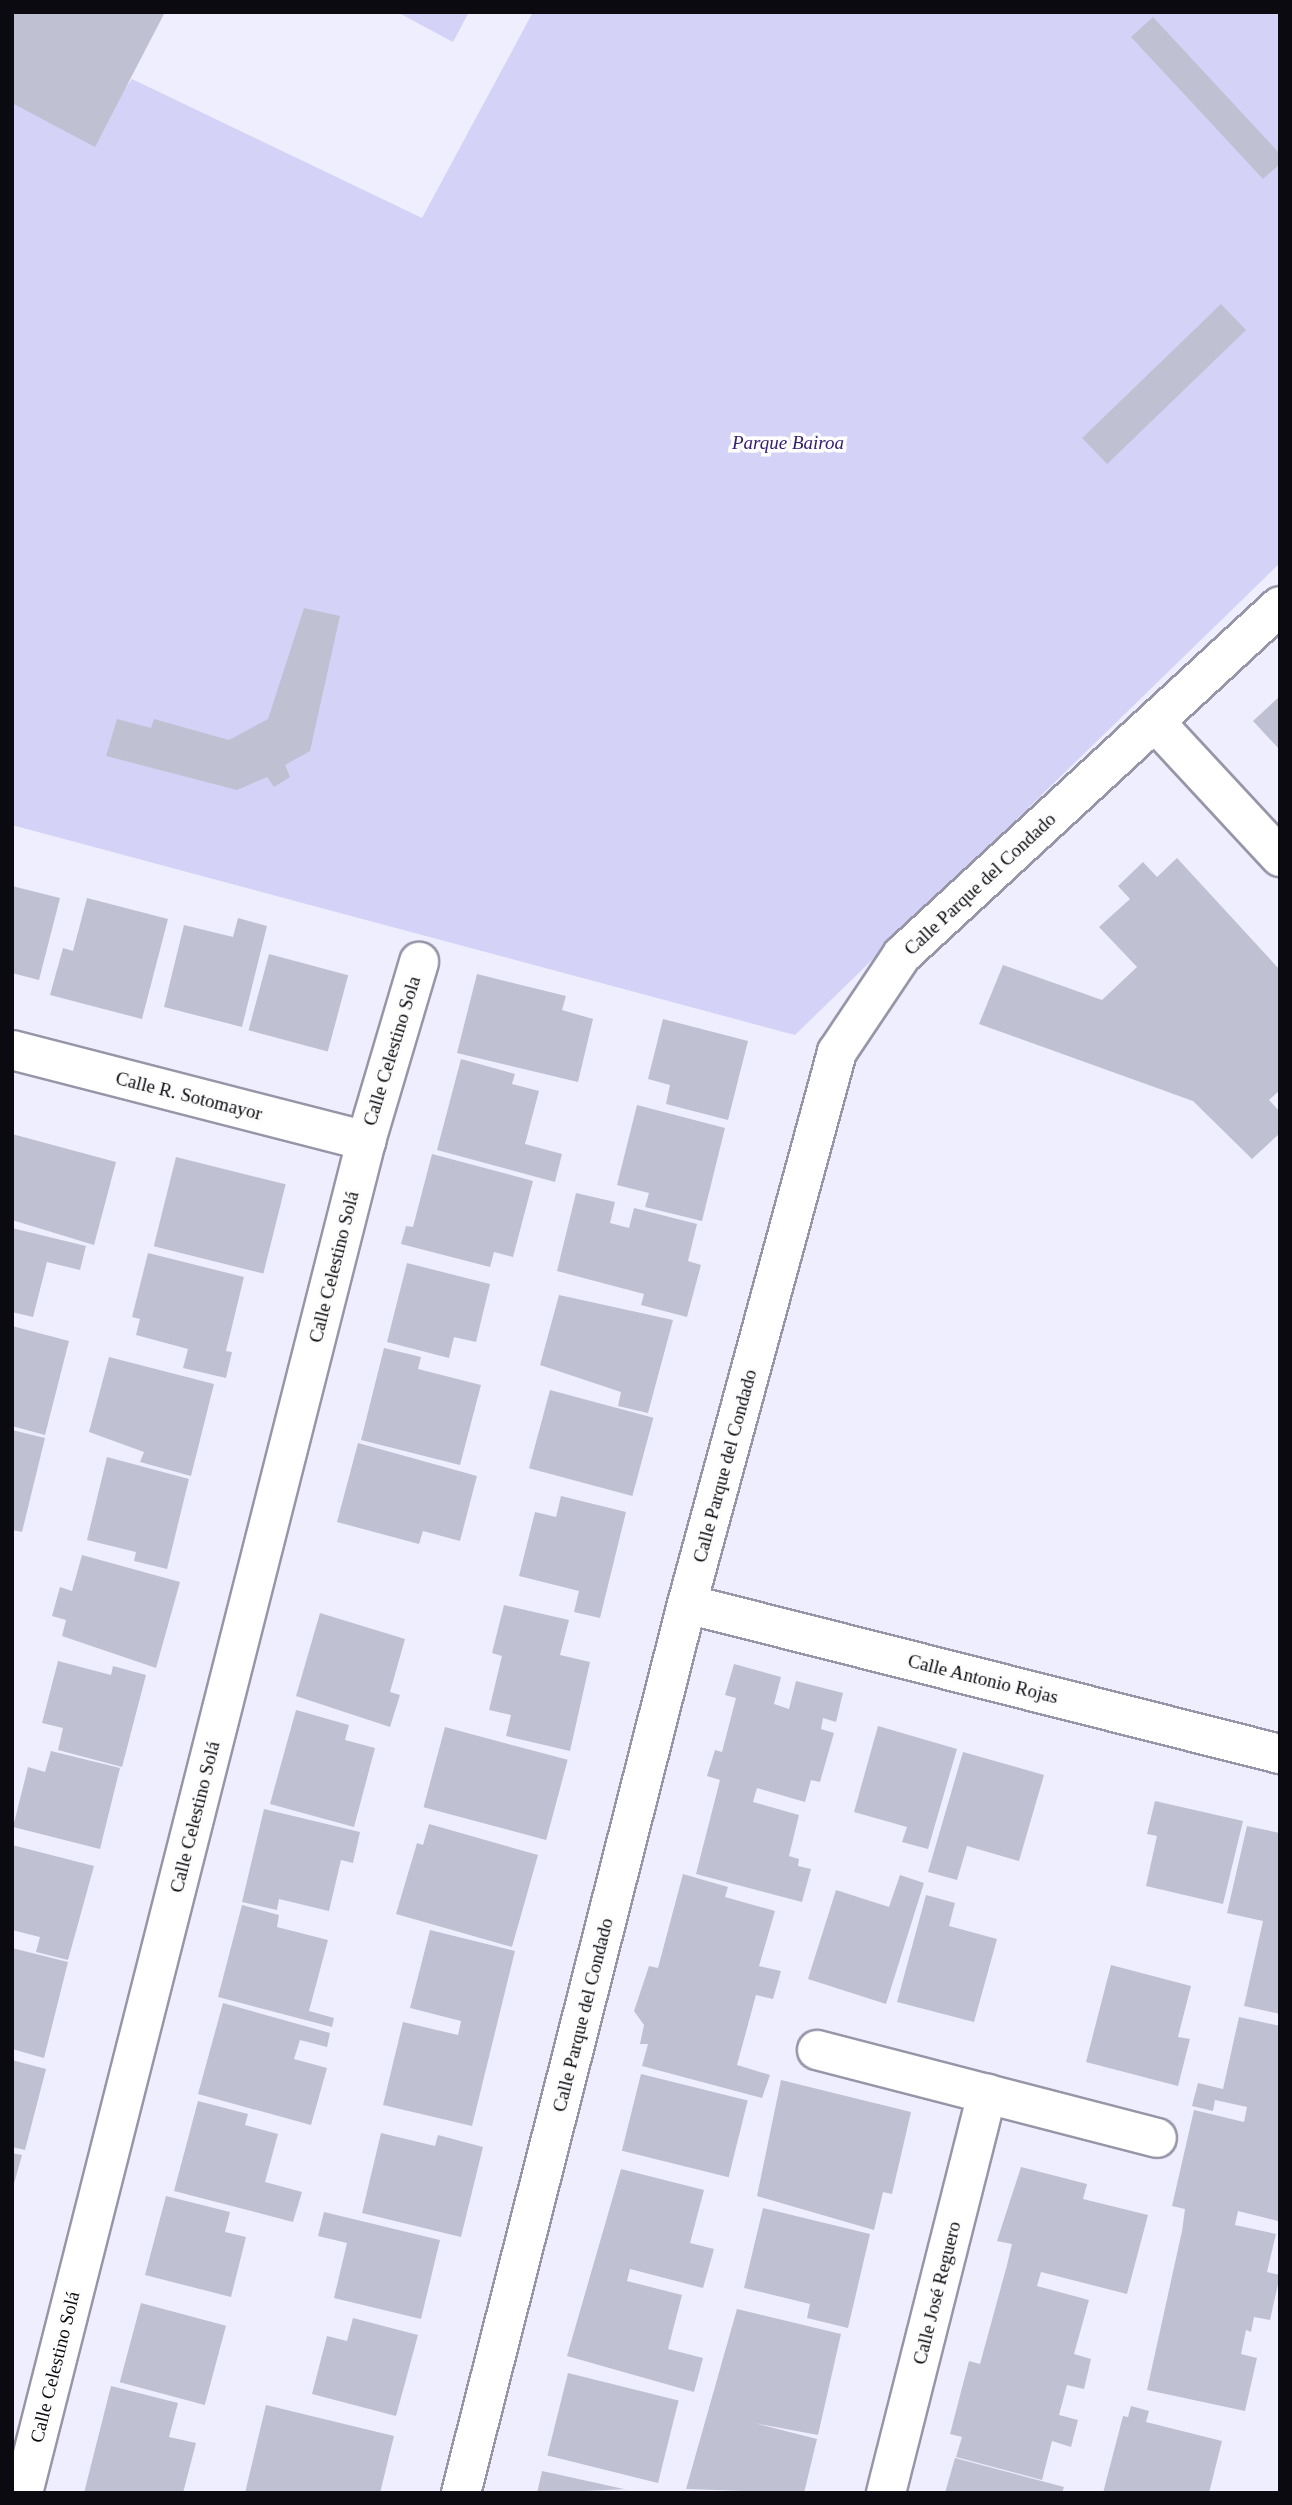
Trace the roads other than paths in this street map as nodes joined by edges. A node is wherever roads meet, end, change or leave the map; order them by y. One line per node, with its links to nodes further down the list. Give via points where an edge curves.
1 (1280, 606): 2 (street, Calle Parque del Condado)
2 (1155, 722): 3 (street); 7 (street, Calle Parque del Condado, via 902,955 837,1052)
3 (1280, 857)
4 (419, 962): 6 (street, Calle Celestino Sola)
5 (12, 1050): 6 (street, Calle R. Sotomayor)
6 (366, 1141): 12 (street, Calle Celestino Solá)
7 (687, 1604): 8 (street, Calle Antonio Rojas); 13 (street, Calle Parque del Condado)
8 (1280, 1754)
9 (817, 2050): 10 (street)
10 (987, 2094): 11 (street); 14 (street, Calle José Reguero)
11 (1157, 2138)
12 (23, 2493)
13 (461, 2493)
14 (886, 2493)

